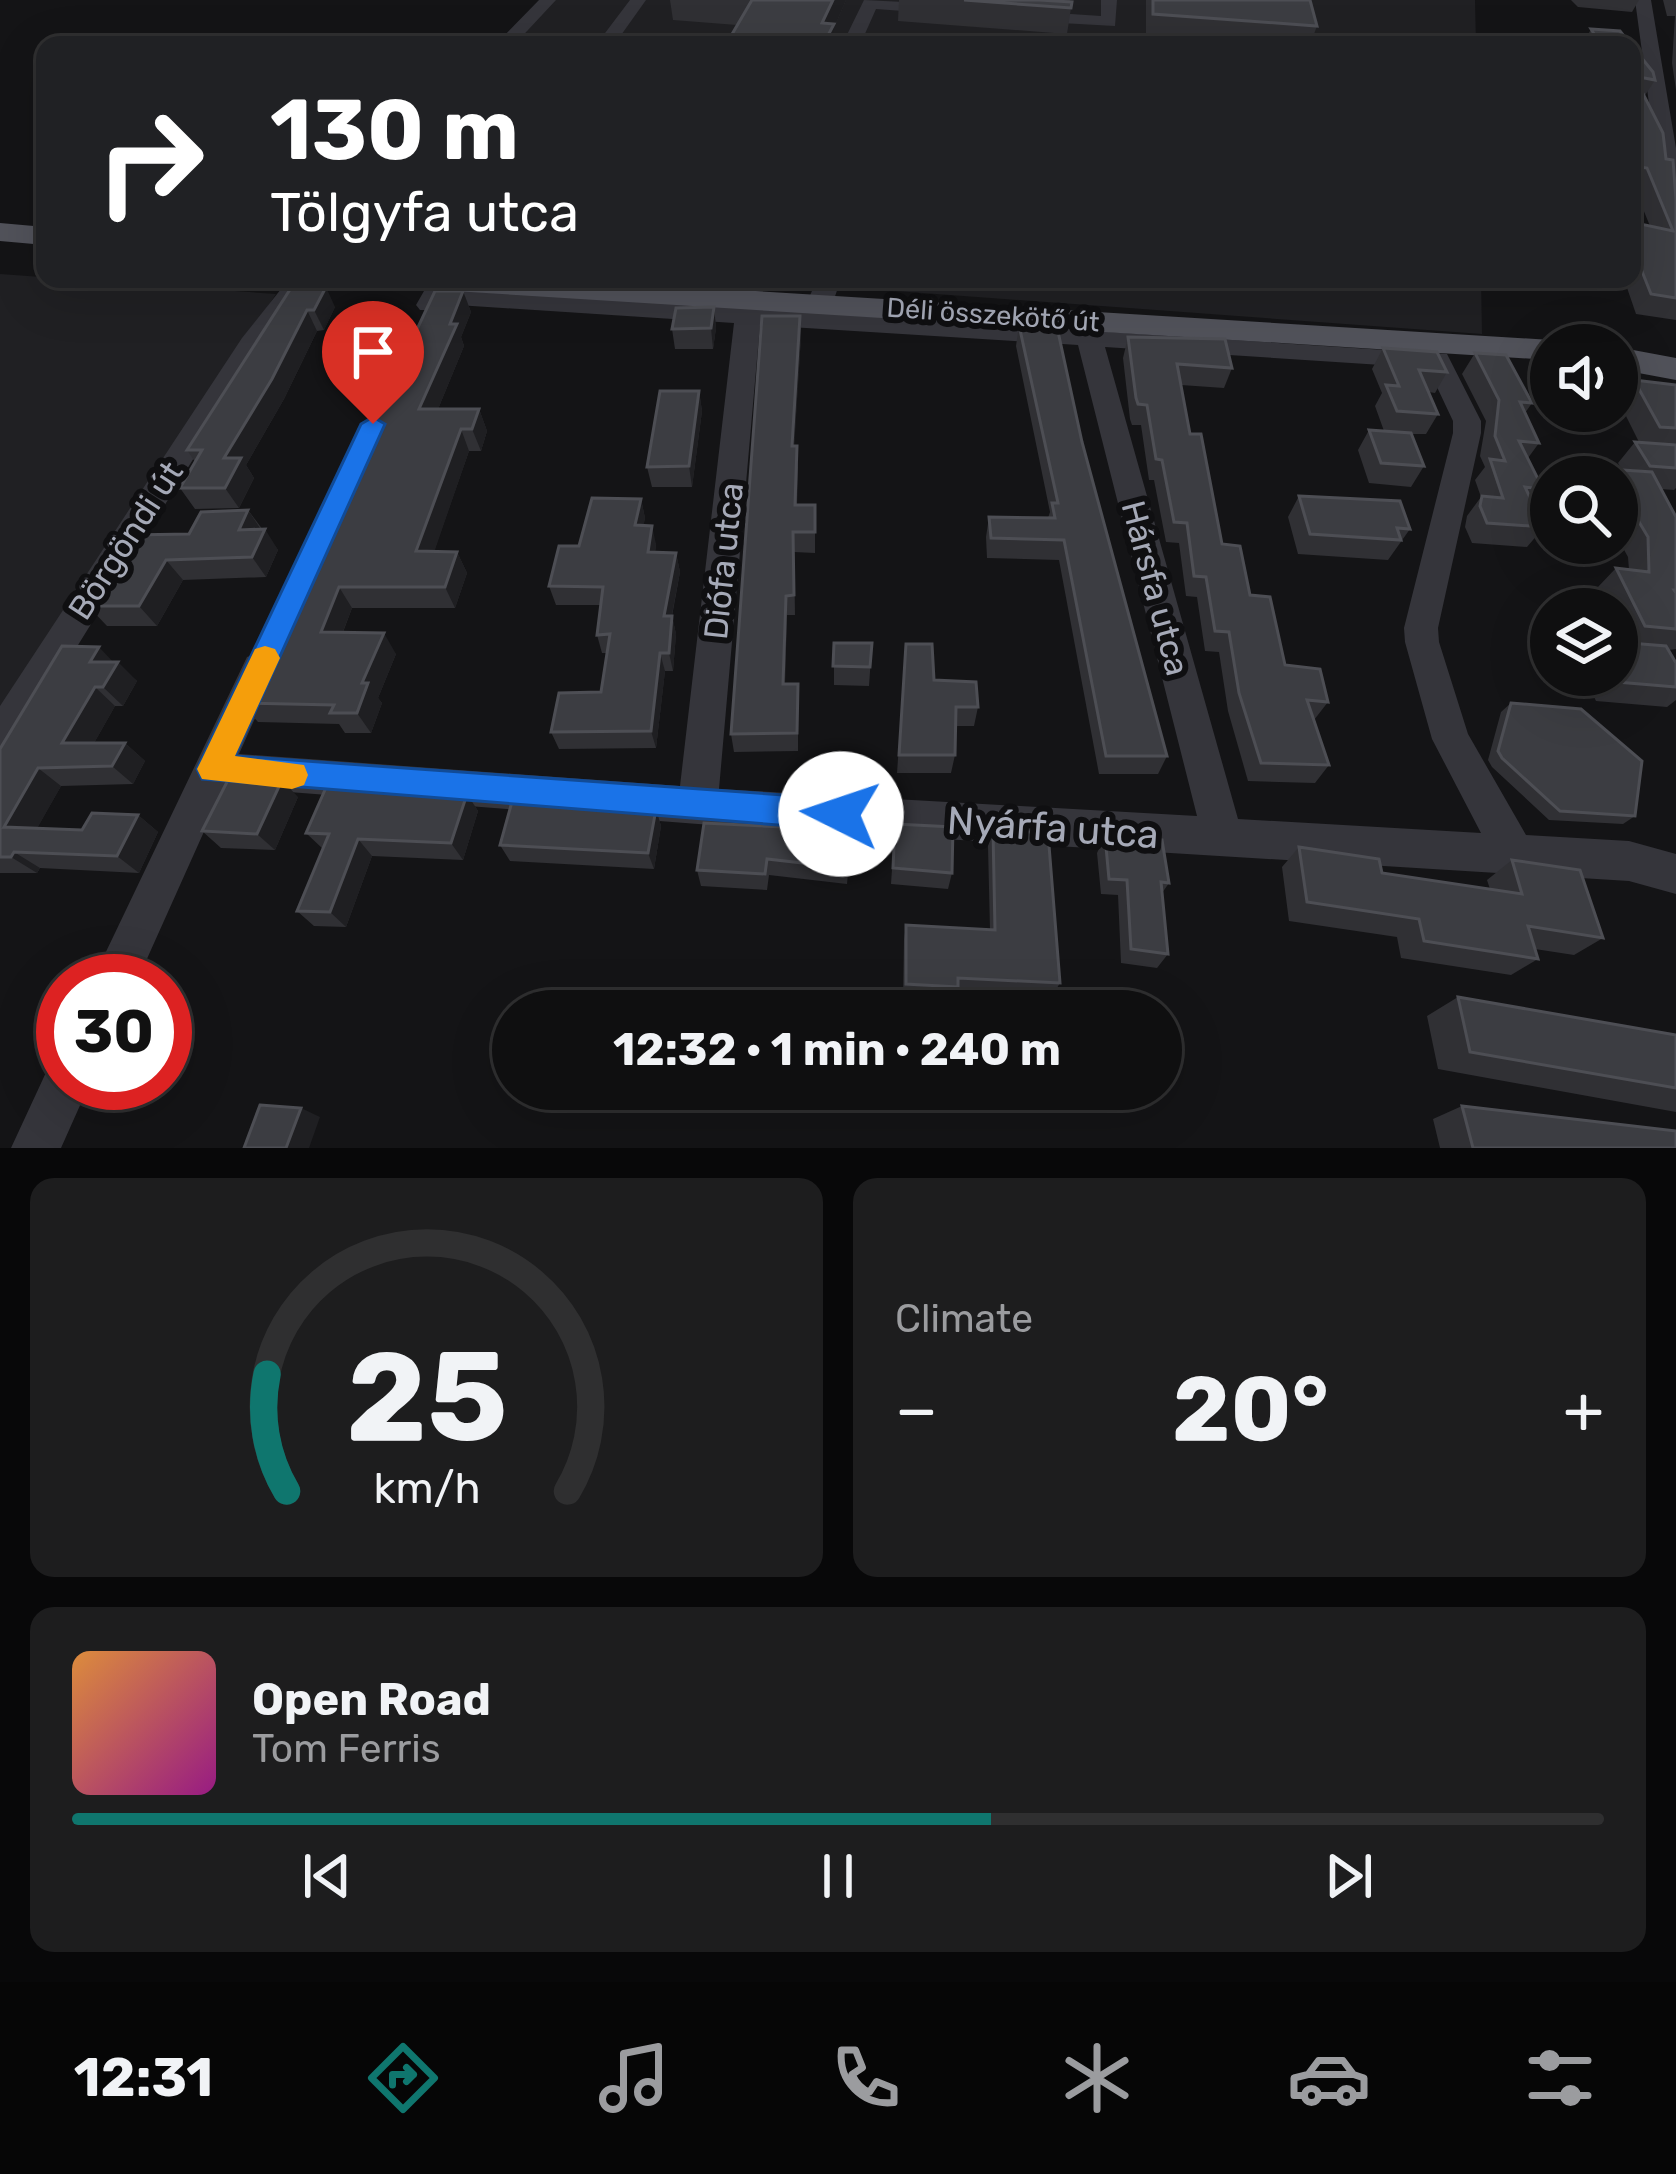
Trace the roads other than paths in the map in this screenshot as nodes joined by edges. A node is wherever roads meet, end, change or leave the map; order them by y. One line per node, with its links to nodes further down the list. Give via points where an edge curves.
1 (548, 0): 9 (street)
2 (638, 0): 10 (street)
3 (1081, 0): 5 (street)
4 (1643, 0): 12 (street)
5 (1109, 1): 8 (street, via 1109,22)
6 (875, 5): 7 (street); 11 (street)
7 (974, 11)
8 (996, 13)
9 (513, 36)
10 (612, 36)
11 (856, 36)
12 (1676, 178)
13 (0, 232): 14 (main road)
14 (36, 235)
15 (270, 288): 24 (street, Börgöndi út)
16 (293, 288): 24 (street, Börgöndi út)
17 (424, 288): 23 (street)
18 (465, 288): 21 (street)
19 (624, 288): 20 (main road, Déli összekötő út)
20 (824, 292): 25 (main road, Déli összekötő út)
21 (748, 316): 22 (street); 31 (street, Diófa utca)
22 (1088, 337): 32 (street, Hársfa utca); 33 (street, via 1438,360 1467,433 1422,642 1451,740)
23 (413, 339)
24 (251, 344): 29 (street, Börgöndi út)
25 (1530, 348)
26 (1638, 355): 27 (main road)
27 (1673, 356)
28 (273, 640): 30 (street)
29 (0, 738)
30 (213, 769): 31 (street, Nyárfa utca); 35 (street)
31 (698, 806): 32 (street, Nyárfa utca)
32 (1223, 838): 33 (street, Nyárfa utca)
33 (1514, 853): 34 (street, Nyárfa utca, via 1630,861)
34 (1676, 874)
35 (127, 954)
36 (54, 1110): 37 (street)
37 (36, 1148)

